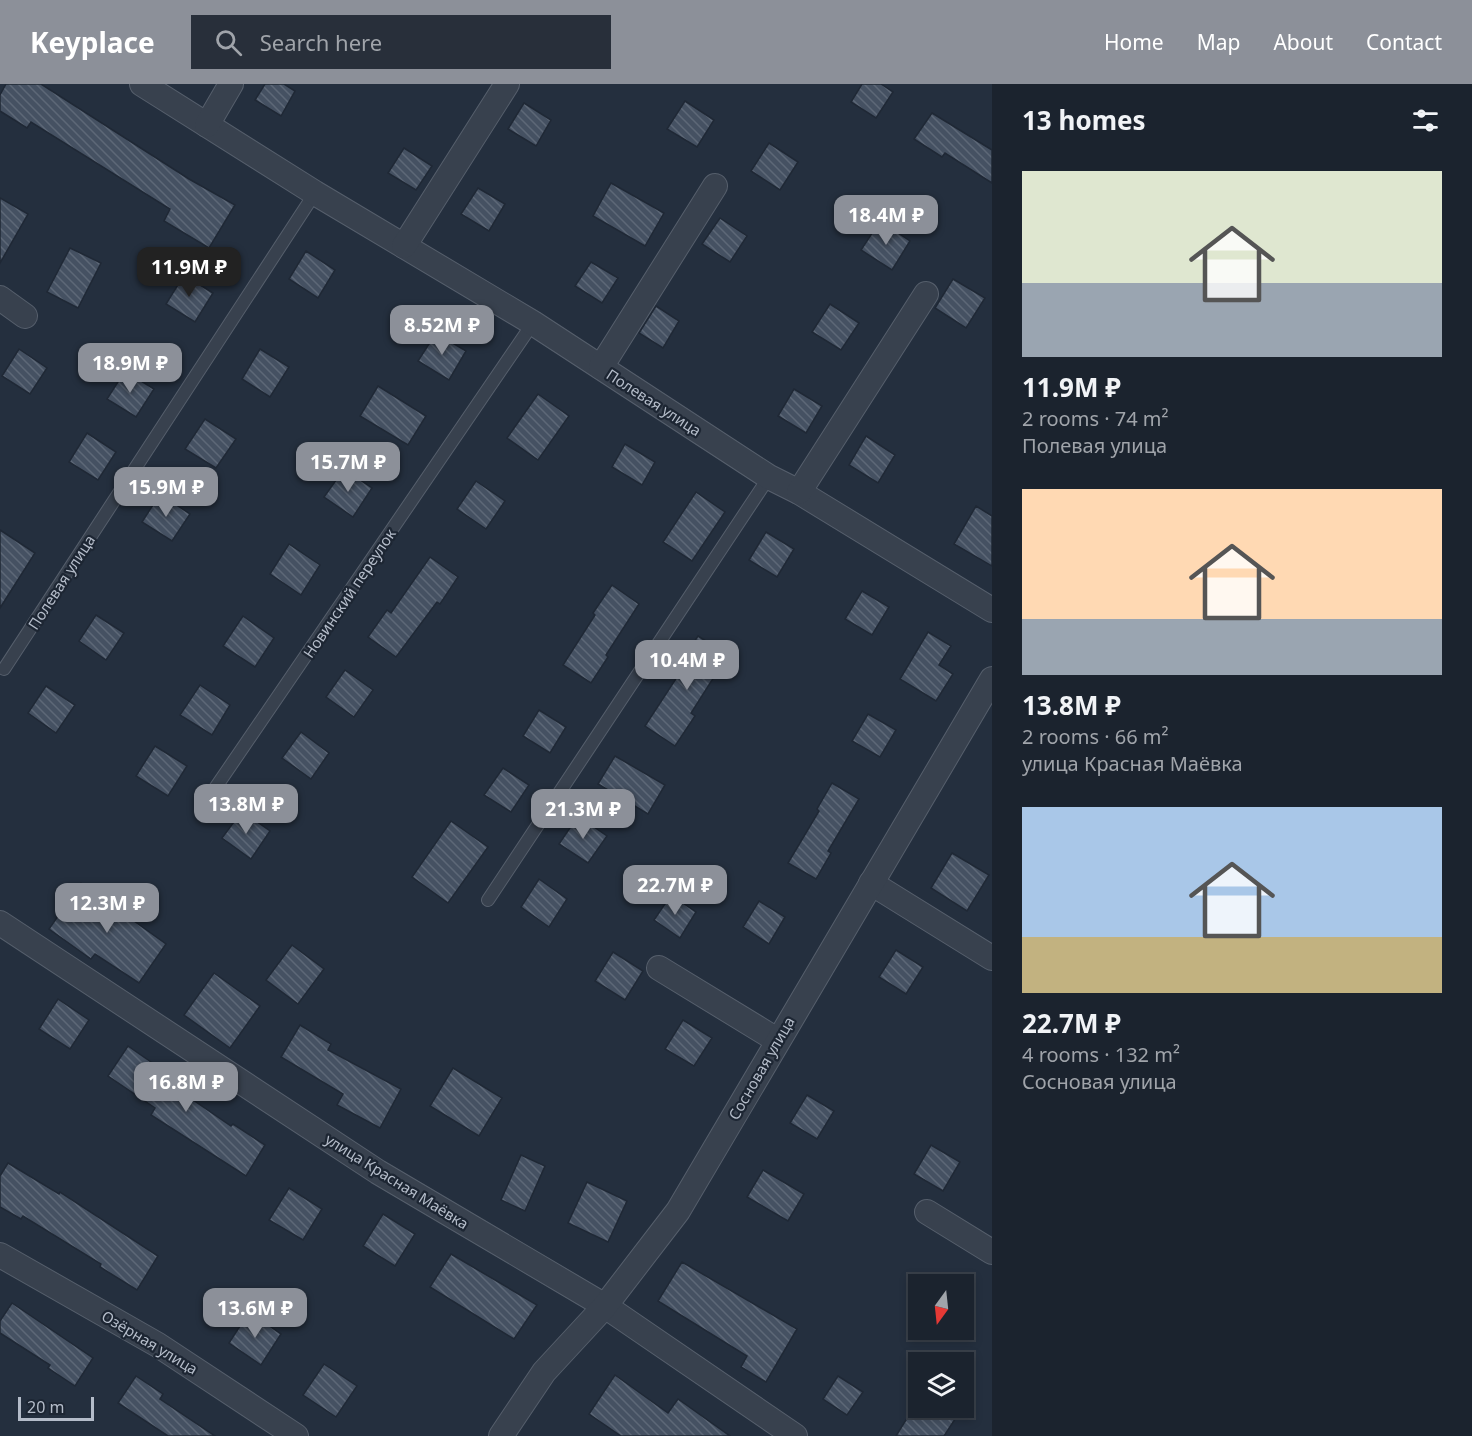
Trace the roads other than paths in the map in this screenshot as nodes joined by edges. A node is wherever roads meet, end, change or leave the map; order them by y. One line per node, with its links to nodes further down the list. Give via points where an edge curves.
1 (142, 84): 4 (street, Полевая улица)
2 (231, 84): 4 (street)
3 (507, 84): 7 (street)
4 (207, 125): 6 (street, Полевая улица)
5 (715, 186): 12 (street)
6 (315, 193): 7 (street, Полевая улица); 16 (lane, Полевая улица)
7 (404, 246): 11 (street, Полевая улица)
8 (926, 294): 14 (street)
9 (0, 298): 10 (street)
10 (25, 316)
11 (533, 323): 12 (street, Полевая улица); 18 (lane, Новинский переулок)
12 (601, 367): 13 (street, Полевая улица)
13 (769, 477): 14 (street, Полевая улица); 20 (lane)
14 (799, 492): 15 (street, Полевая улица)
15 (992, 610)
16 (3, 669)
17 (992, 679): 19 (street, Сосновая улица)
18 (205, 804)
19 (870, 883): 22 (street); 24 (street, Сосновая улица)
20 (488, 900)
21 (0, 923): 28 (street, улица Красная Маёвка, via 378,1172)
22 (992, 958)
23 (659, 968): 24 (street)
24 (777, 1040): 28 (street, Сосновая улица, via 678,1211)
25 (927, 1212): 26 (street)
26 (992, 1252)
27 (0, 1255): 29 (street, Озёрная улица, via 158,1345)
28 (605, 1306): 30 (street, Сосновая улица, via 544,1372); 31 (street, улица Красная Маёвка)
29 (296, 1436)
30 (501, 1436)
31 (795, 1436)

